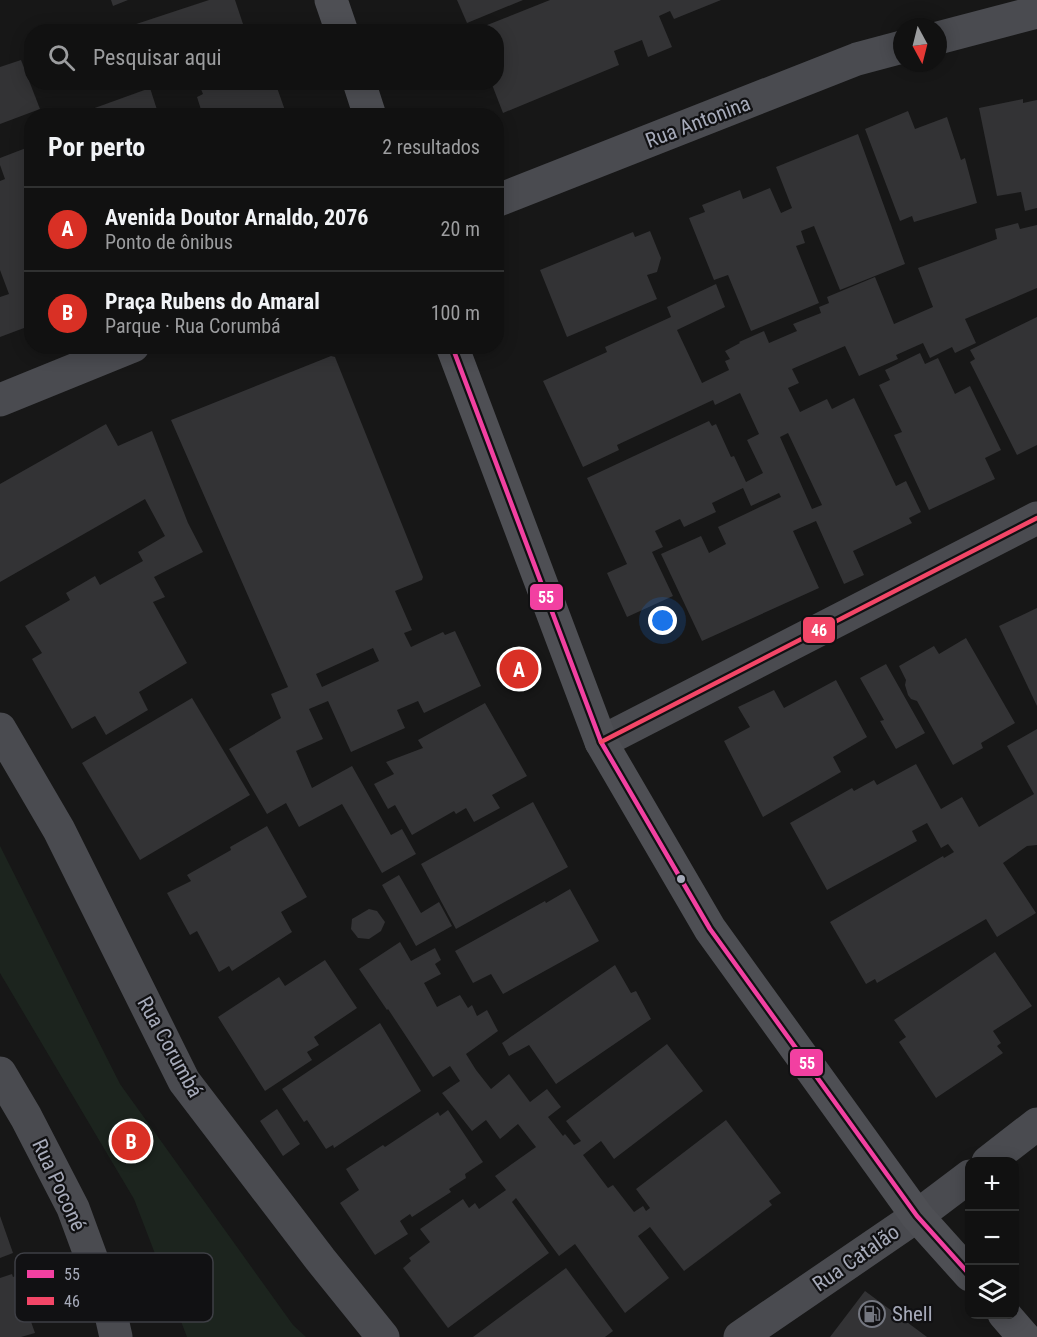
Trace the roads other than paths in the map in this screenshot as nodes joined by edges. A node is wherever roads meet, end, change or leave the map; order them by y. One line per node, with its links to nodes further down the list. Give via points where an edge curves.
1 (331, 0): 3 (main road)
2 (1037, 12): 4 (street)
3 (339, 24)
4 (947, 36)
5 (893, 49): 8 (street, Rua Antonina, via 857,59)
6 (362, 90): 7 (main road)
7 (367, 108)
8 (504, 198)
9 (113, 354): 11 (street)
10 (455, 354): 14 (main road)
11 (0, 400)
12 (1037, 518): 14 (street)
13 (0, 729): 25 (street, Rua Corumbá, via 59,830 184,1081)
14 (601, 742): 19 (main road, via 710,929)
15 (0, 1073): 20 (street, Rua Poconé, via 73,1208)
16 (1037, 1124): 17 (street)
17 (993, 1157)
18 (965, 1179): 19 (street, Rua Catalão)
19 (917, 1216): 21 (main road); 26 (street, Rua Catalão)
20 (90, 1253)
21 (965, 1270)
22 (1008, 1319): 27 (main road)
23 (113, 1322): 24 (street, Rua Poconé)
24 (116, 1337)
25 (383, 1337)
26 (740, 1337)
27 (1024, 1337)

